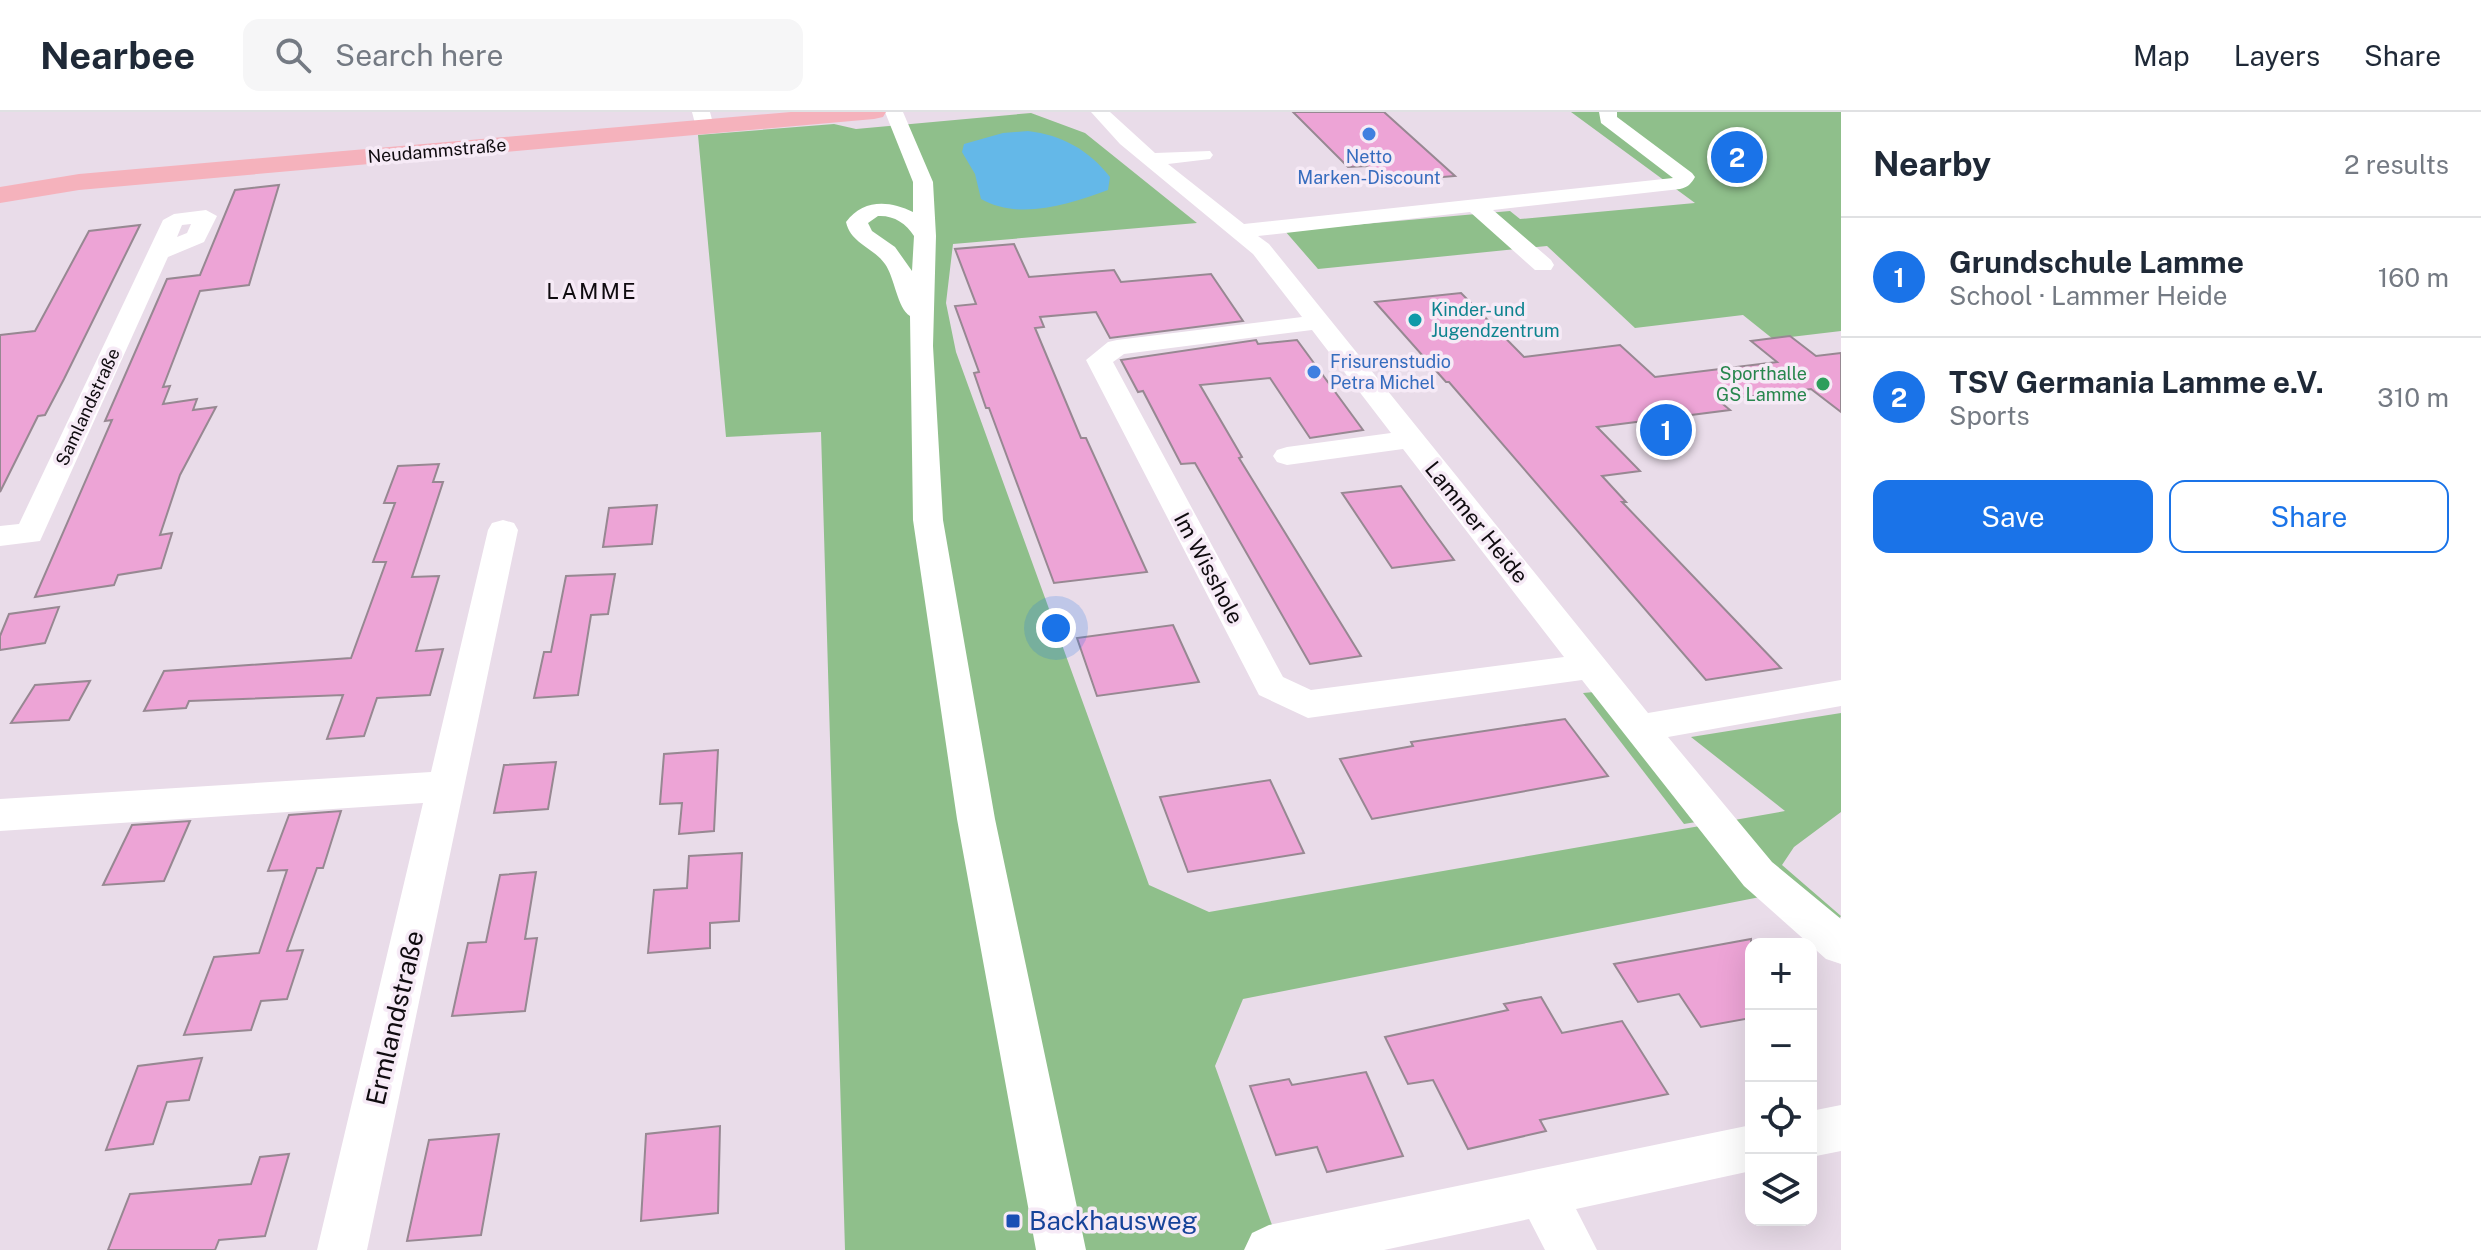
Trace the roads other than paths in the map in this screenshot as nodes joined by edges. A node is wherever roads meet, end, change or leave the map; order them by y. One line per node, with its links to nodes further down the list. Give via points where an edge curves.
1 (874, 112): 5 (main road, Neudammstraße)
2 (894, 112): 11 (street, via 923,182)
3 (1100, 112): 7 (street, Lammer Heide)
4 (1608, 112): 9 (street, via 1608,119 1685,177 1680,183)
5 (702, 120): 8 (main road, Neudammstraße, via 79,182)
6 (1203, 155): 7 (street)
7 (1152, 159): 10 (street, Lammer Heide)
8 (0, 195)
9 (1476, 206): 10 (street); 13 (street)
10 (1241, 231): 14 (street, Lammer Heide)
11 (924, 246): 15 (street); 15 (street, via 920,225 912,217 896,211 871,211 859,217 861,235 886,250 911,290)
12 (159, 253): 19 (street, Samlandstraße, via 29,534)
13 (1543, 265)
14 (1319, 322): 16 (street, Lammer Heide); 20 (street, Im Wisshole, via 1117,347 1099,360 1271,686 1308,704)
15 (921, 346): 31 (street, via 928,520 976,819)
16 (1411, 439): 17 (street); 20 (street, Lammer Heide)
17 (1287, 456)
18 (503, 530): 23 (street, Ermlandstraße)
19 (0, 536)
20 (1592, 666): 22 (street, Lammer Heide)
21 (1841, 693): 22 (street)
22 (1641, 728): 25 (street, Lammer Heide, via 1758,874)
23 (448, 786): 24 (street); 30 (street, Ermlandstraße)
24 (0, 815)
25 (1841, 945)
26 (1841, 1128): 27 (street)
27 (1817, 1133)
28 (1745, 1149): 29 (street)
29 (1542, 1194): 32 (street); 33 (street)
30 (342, 1250)
31 (1061, 1250)
32 (1269, 1250)
33 (1572, 1250)

